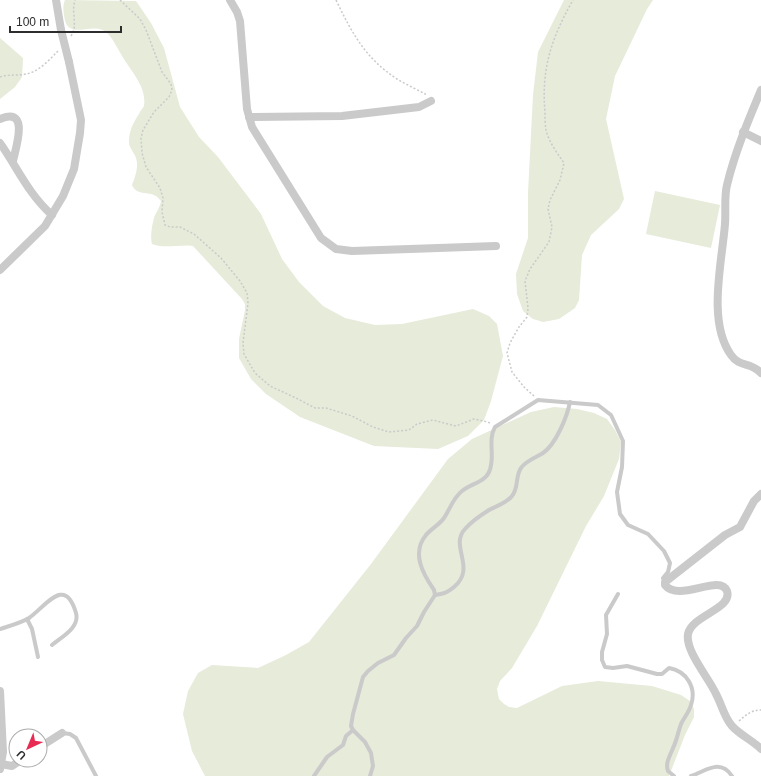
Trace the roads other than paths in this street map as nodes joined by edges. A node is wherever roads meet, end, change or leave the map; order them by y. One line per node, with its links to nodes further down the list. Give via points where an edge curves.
1 (56, 0): 11 (street, bridge, via 81,120 74,169)
2 (230, 0): 5 (street, via 240,21)
3 (761, 90): 7 (street)
4 (431, 102): 5 (street, via 419,107 342,116)
5 (248, 117): 12 (street, via 321,238 336,249 352,251)
6 (0, 119): 10 (street, via 12,117 19,126)
7 (743, 132): 8 (street); 14 (street, via 725,194 726,213 718,310 723,338 730,355 736,361 752,366)
8 (761, 141)
9 (0, 143): 10 (street)
10 (13, 161): 11 (street, via 34,196)
11 (52, 215): 13 (street, via 32,240)
12 (496, 246)
13 (0, 270)
14 (761, 373)
15 (570, 402): 17 (lane, via 598,405 611,415 623,441 622,467 617,492 620,514 628,525 648,534 664,551 670,563 663,578); 19 (lane, via 558,433 545,452 522,466 518,472 517,489 512,497 487,511 465,529 459,541 464,572 461,580 445,594); 19 (lane, via 538,400 495,427 491,439 490,472 462,491 443,519 425,536 420,548 419,561)
16 (761, 494): 17 (street, via 754,501 740,527 725,535)
17 (665, 582): 28 (street, via 666,587 675,592 716,585 724,587 727,591 725,602 690,628 688,636 692,651 717,695 727,720)
18 (618, 594): 33 (lane, via 606,615 607,634 602,652 605,666 627,666 657,674 662,674 669,668 674,669 684,676 692,688 692,704 680,726 666,764 668,771)
19 (435, 596): 25 (lane, via 417,626 394,655 378,663 363,677 353,714)
20 (27, 619): 21 (lane); 22 (lane, via 55,596 61,594 70,600 77,620 75,626); 23 (lane, via 32,629)
21 (0, 629)
22 (52, 645)
23 (38, 657)
24 (0, 691): 29 (street, via 3,752)
25 (353, 730): 31 (lane, via 346,736 342,745 326,757); 32 (lane, via 365,742 371,753 373,766)
26 (62, 733): 27 (street); 30 (lane, via 76,738)
27 (48, 742)
28 (761, 749)
29 (1, 766)
30 (96, 776)
31 (314, 776)
32 (370, 776)
33 (674, 776)
34 (691, 776): 35 (lane, via 719,766 725,768)
35 (732, 776)

